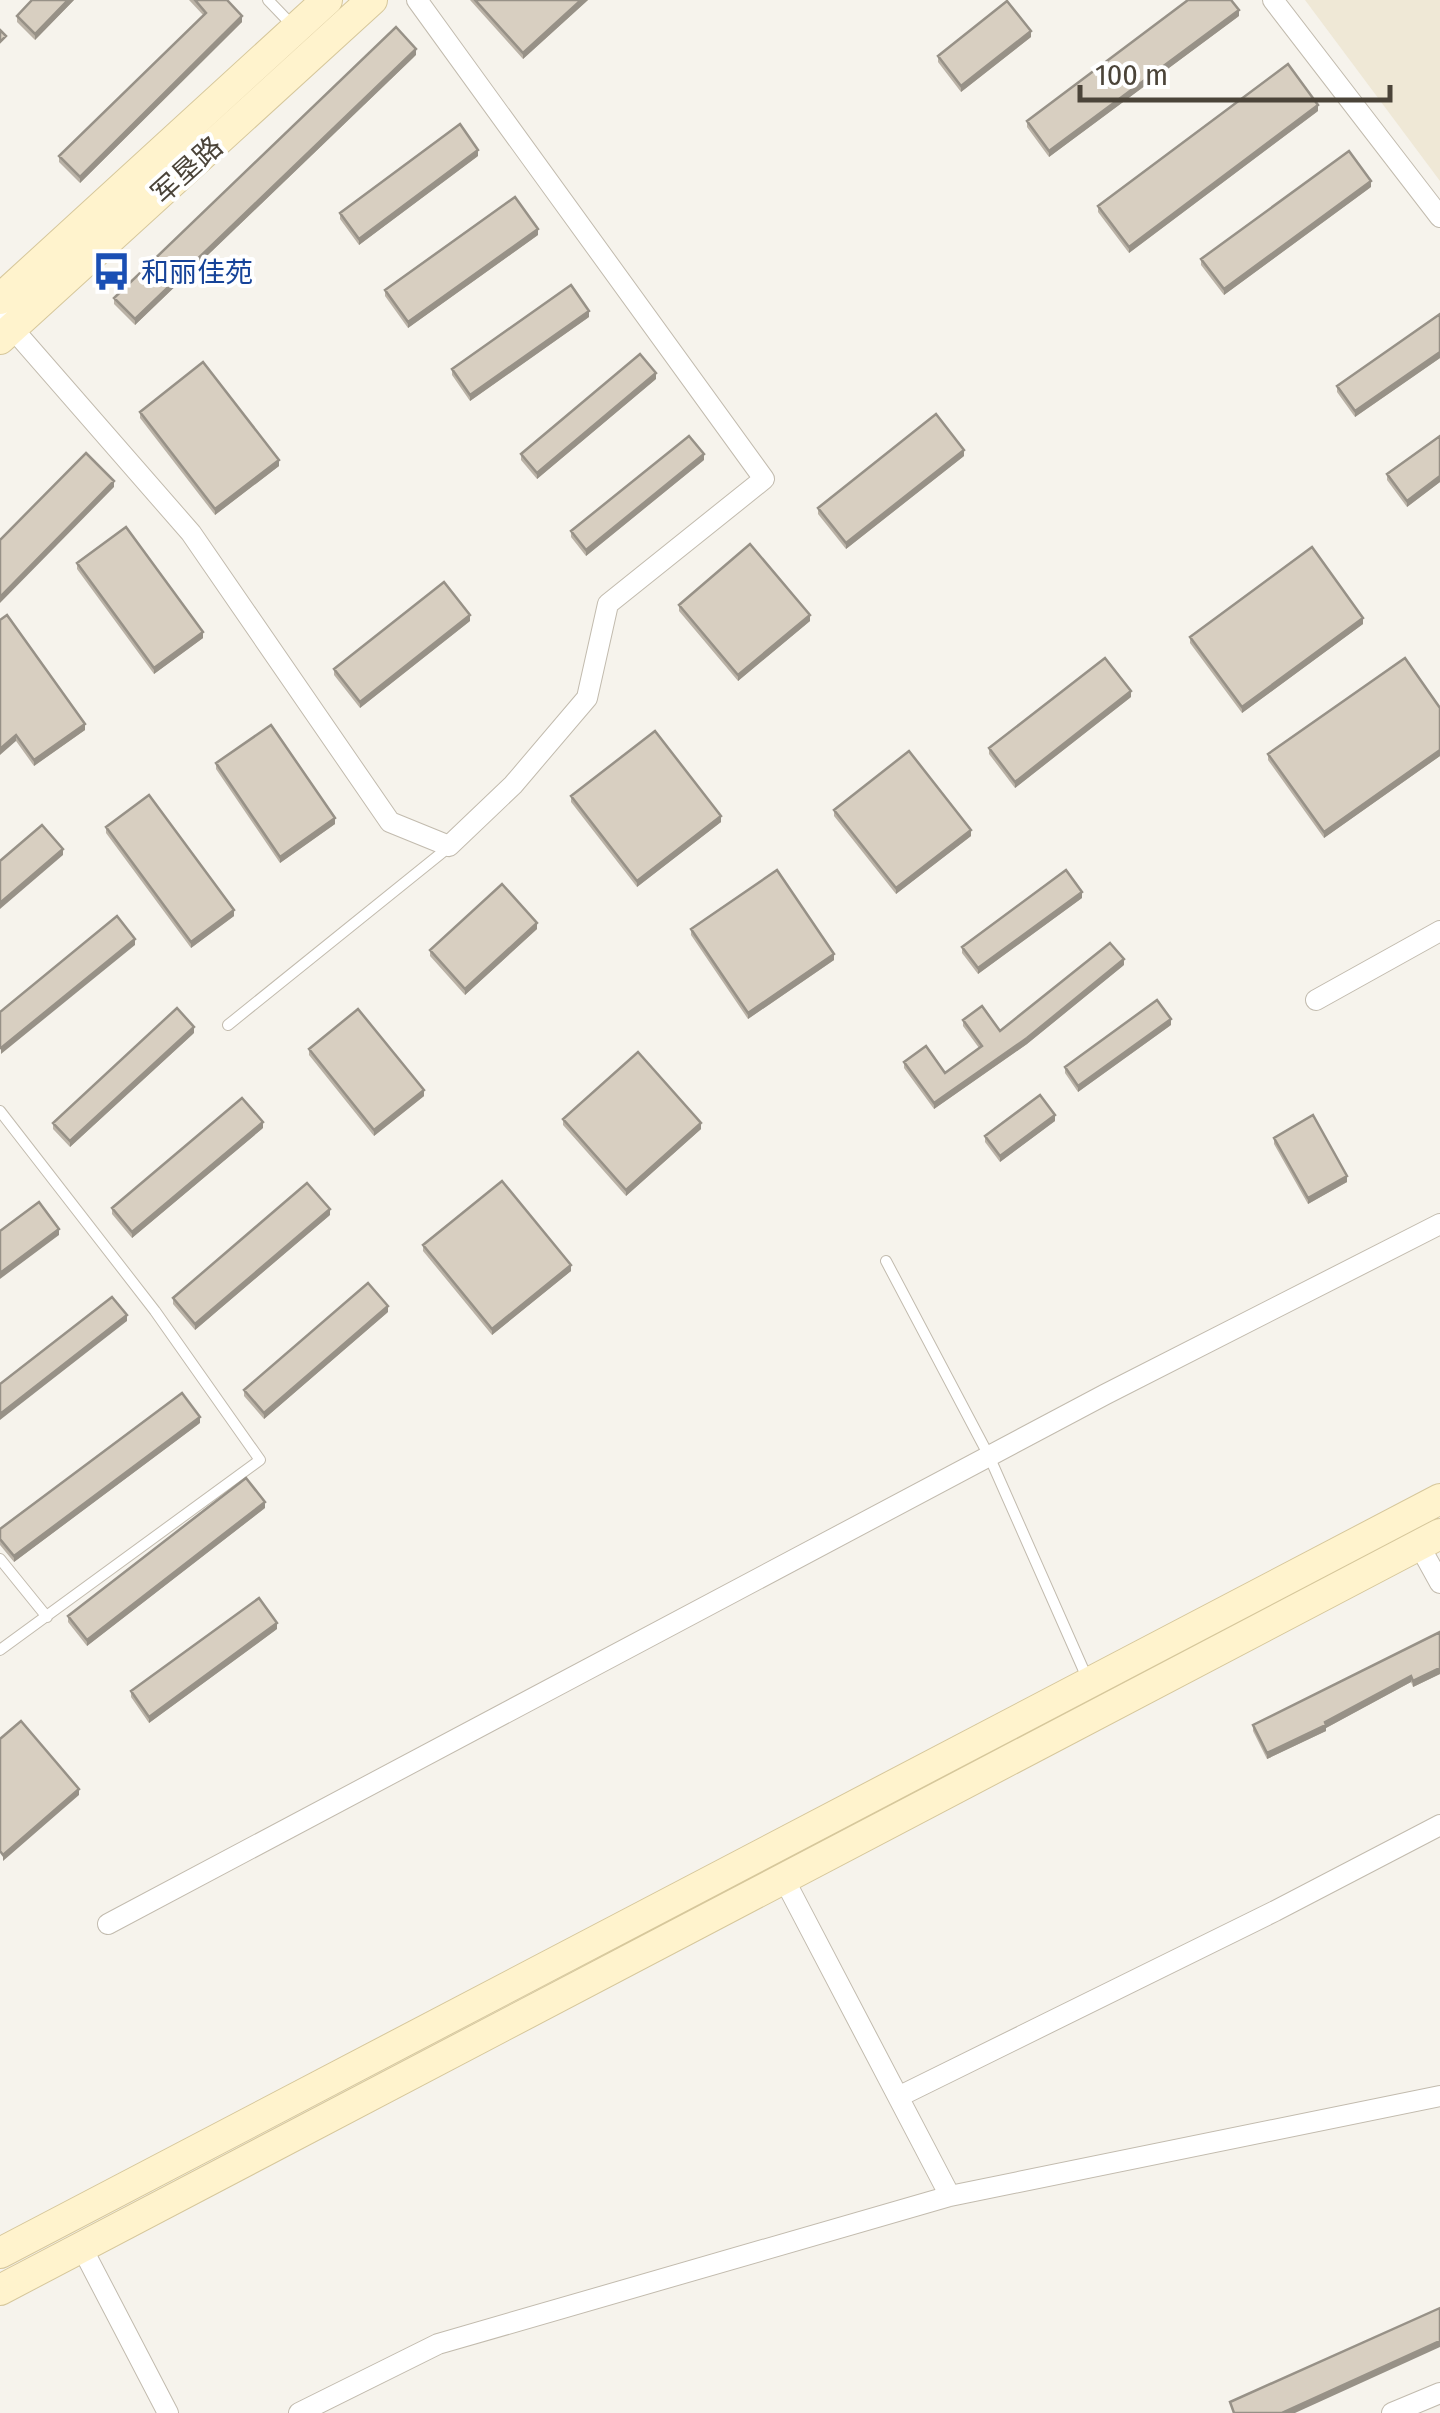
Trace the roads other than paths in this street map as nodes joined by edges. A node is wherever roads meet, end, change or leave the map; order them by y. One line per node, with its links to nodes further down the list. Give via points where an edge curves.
1 (268, 0): 6 (lane)
2 (327, 0): 6 (main road, 军垦路)
3 (372, 0): 9 (main road, 军垦路)
4 (417, 0): 10 (street, via 764,479 608,604 587,698 514,785)
5 (1273, 0): 7 (street)
6 (296, 30): 8 (main road, 军垦路)
7 (1440, 218)
8 (0, 299)
9 (4, 327): 10 (street, via 191,533 390,822)
10 (449, 846): 13 (lane)
11 (1440, 931): 12 (street)
12 (1316, 1000)
13 (228, 1025)
14 (0, 1111): 22 (lane, via 260,1460)
15 (1440, 1224): 17 (street)
16 (886, 1261): 17 (lane)
17 (988, 1456): 24 (lane); 27 (street)
18 (1440, 1499): 24 (main road)
19 (1430, 1540): 21 (street); 26 (main road)
20 (0, 1559): 22 (lane)
21 (1440, 1583)
22 (46, 1617): 23 (lane)
23 (0, 1650)
24 (1088, 1681): 32 (main road)
25 (1440, 1825): 28 (street)
26 (784, 1880): 28 (street); 31 (main road)
27 (108, 1924)
28 (900, 2096): 30 (street)
29 (1440, 2096): 30 (street)
30 (950, 2196): 36 (street, via 438,2344)
31 (82, 2246): 33 (main road); 35 (street)
32 (0, 2253)
33 (0, 2290)
34 (1440, 2393): 37 (street)
35 (168, 2413)
36 (298, 2413)
37 (1392, 2413)

